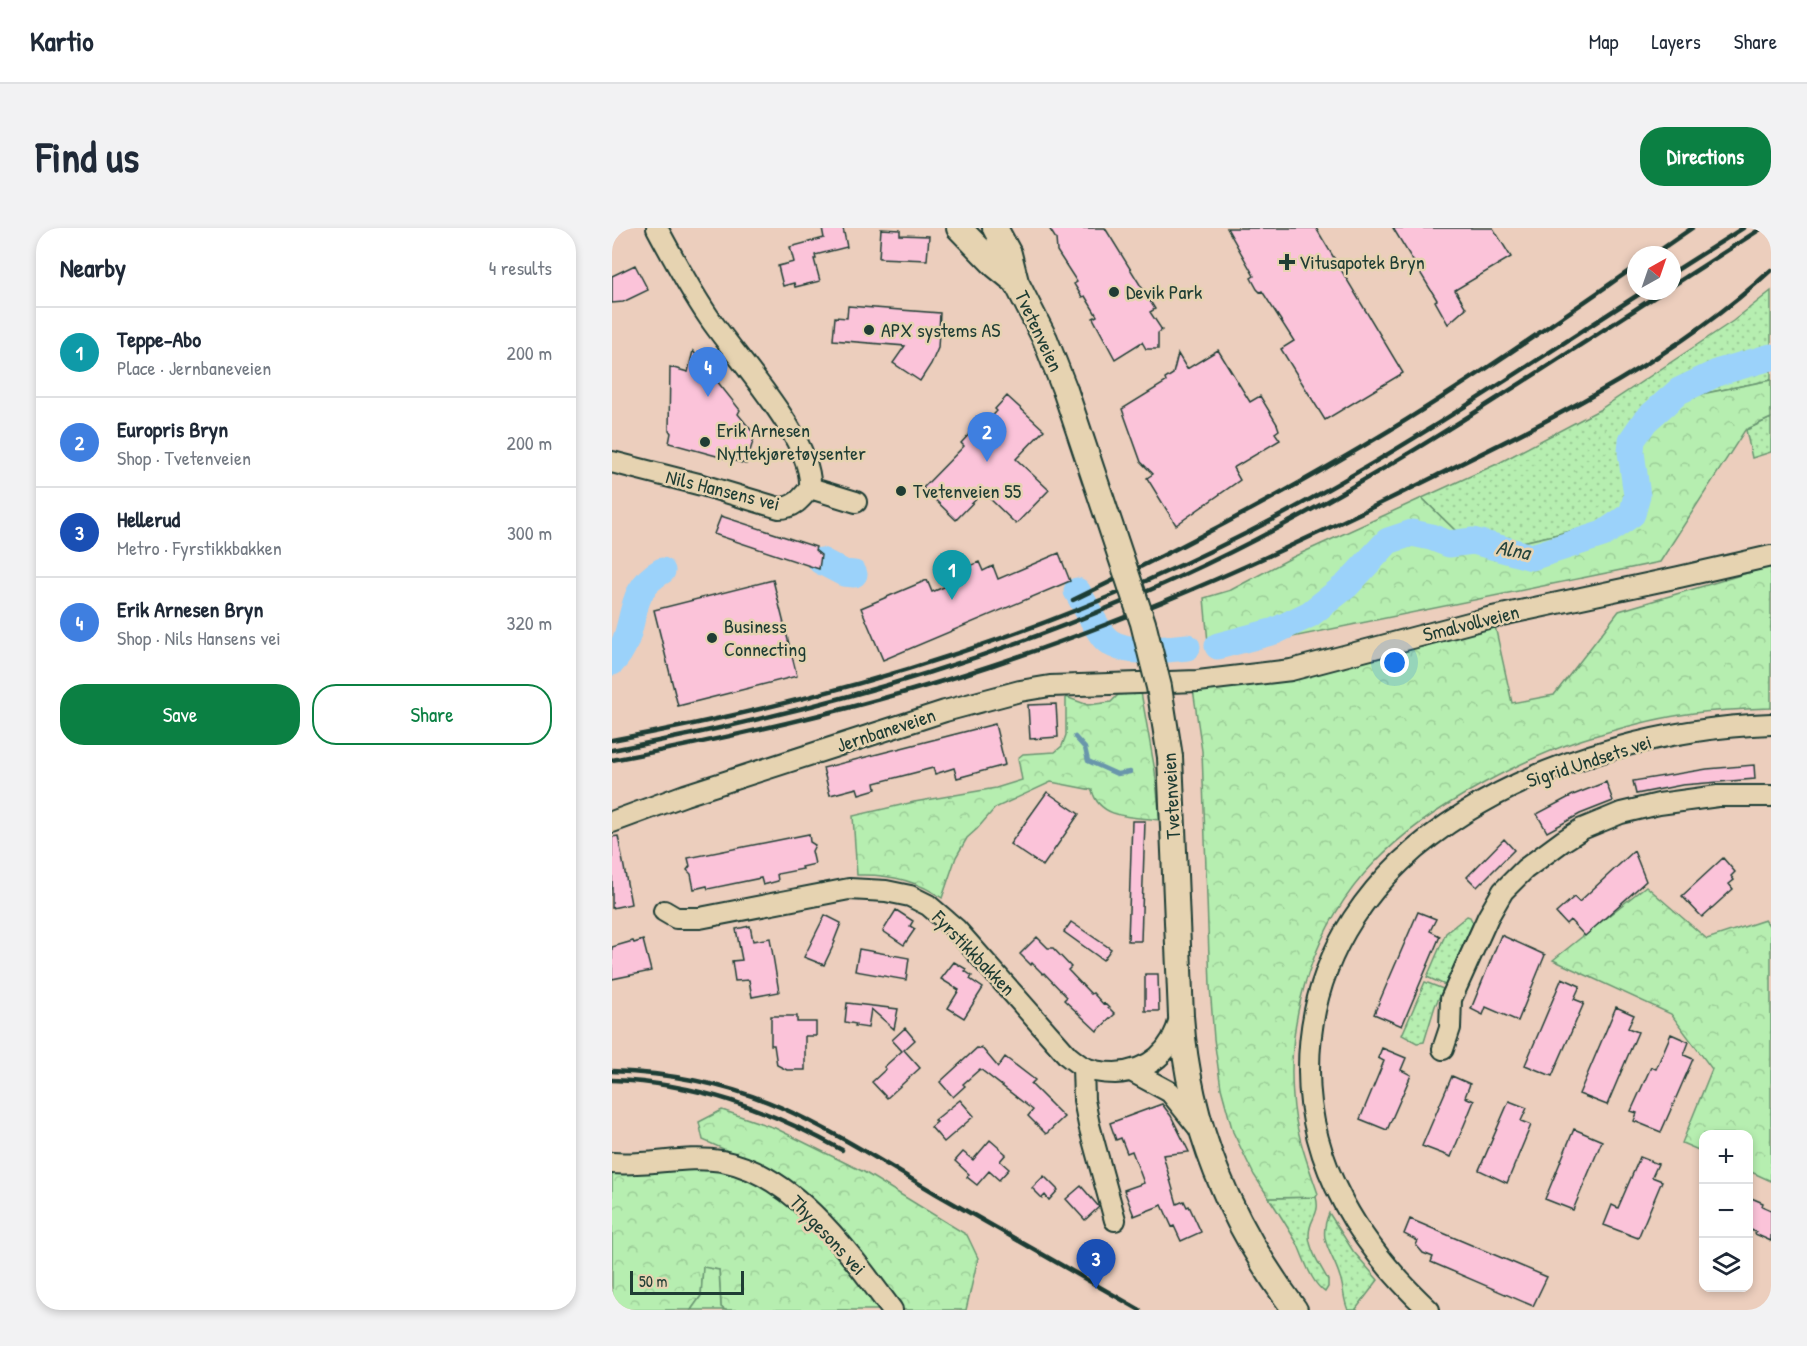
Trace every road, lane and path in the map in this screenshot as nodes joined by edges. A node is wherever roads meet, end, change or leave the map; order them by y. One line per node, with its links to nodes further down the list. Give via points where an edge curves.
1 (657, 228): 6 (street, Nils Hansens vei, via 698,302 795,438 809,468)
2 (959, 228): 4 (main road, Tvetenveien)
3 (995, 228): 4 (main road, Tvetenveien, via 1010,254)
4 (1016, 282): 14 (main road, Tvetenveien, bridge, via 1065,390 1143,623 1159,687 1170,757)
5 (612, 462): 6 (street, Nils Hansens vei, via 779,508 798,502)
6 (810, 488): 7 (street)
7 (856, 502)
8 (1771, 555): 9 (street, Smalvollveien, via 1488,618 1291,670)
9 (1169, 682): 12 (street, Jernbaneveien, via 1050,686 988,699)
10 (1771, 724): 23 (street, Sigrid Undsets vei, via 1678,733 1602,752 1534,776 1472,808 1420,844 1381,880 1343,934 1324,978 1311,1034 1309,1085 1317,1137 1332,1181 1354,1223)
11 (1771, 796): 15 (street, via 1718,796 1621,813 1582,829 1525,869 1503,891 1488,917 1451,999 1450,1028)
12 (612, 822)
13 (664, 911): 16 (street, Fyrstikkbakken, via 676,918 700,918 849,889 910,896 928,905 956,929 1056,1044)
14 (1181, 1016): 17 (street, via 1176,1034 1161,1055); 18 (main road, Tvetenveien, via 1186,1066)
15 (1443, 1049)
16 (1083, 1067): 17 (street, Fyrstikkbakken, via 1110,1073); 20 (street, via 1089,1125)
17 (1133, 1072): 18 (street, Fyrstikkbakken, via 1170,1092)
18 (1201, 1131): 22 (main road, Tvetenveien, via 1237,1219)
19 (612, 1164): 21 (street, Thygesons vei, via 721,1161 760,1175 791,1194 813,1214)
20 (1115, 1220)
21 (892, 1310)
22 (1295, 1310)
23 (1429, 1310)

